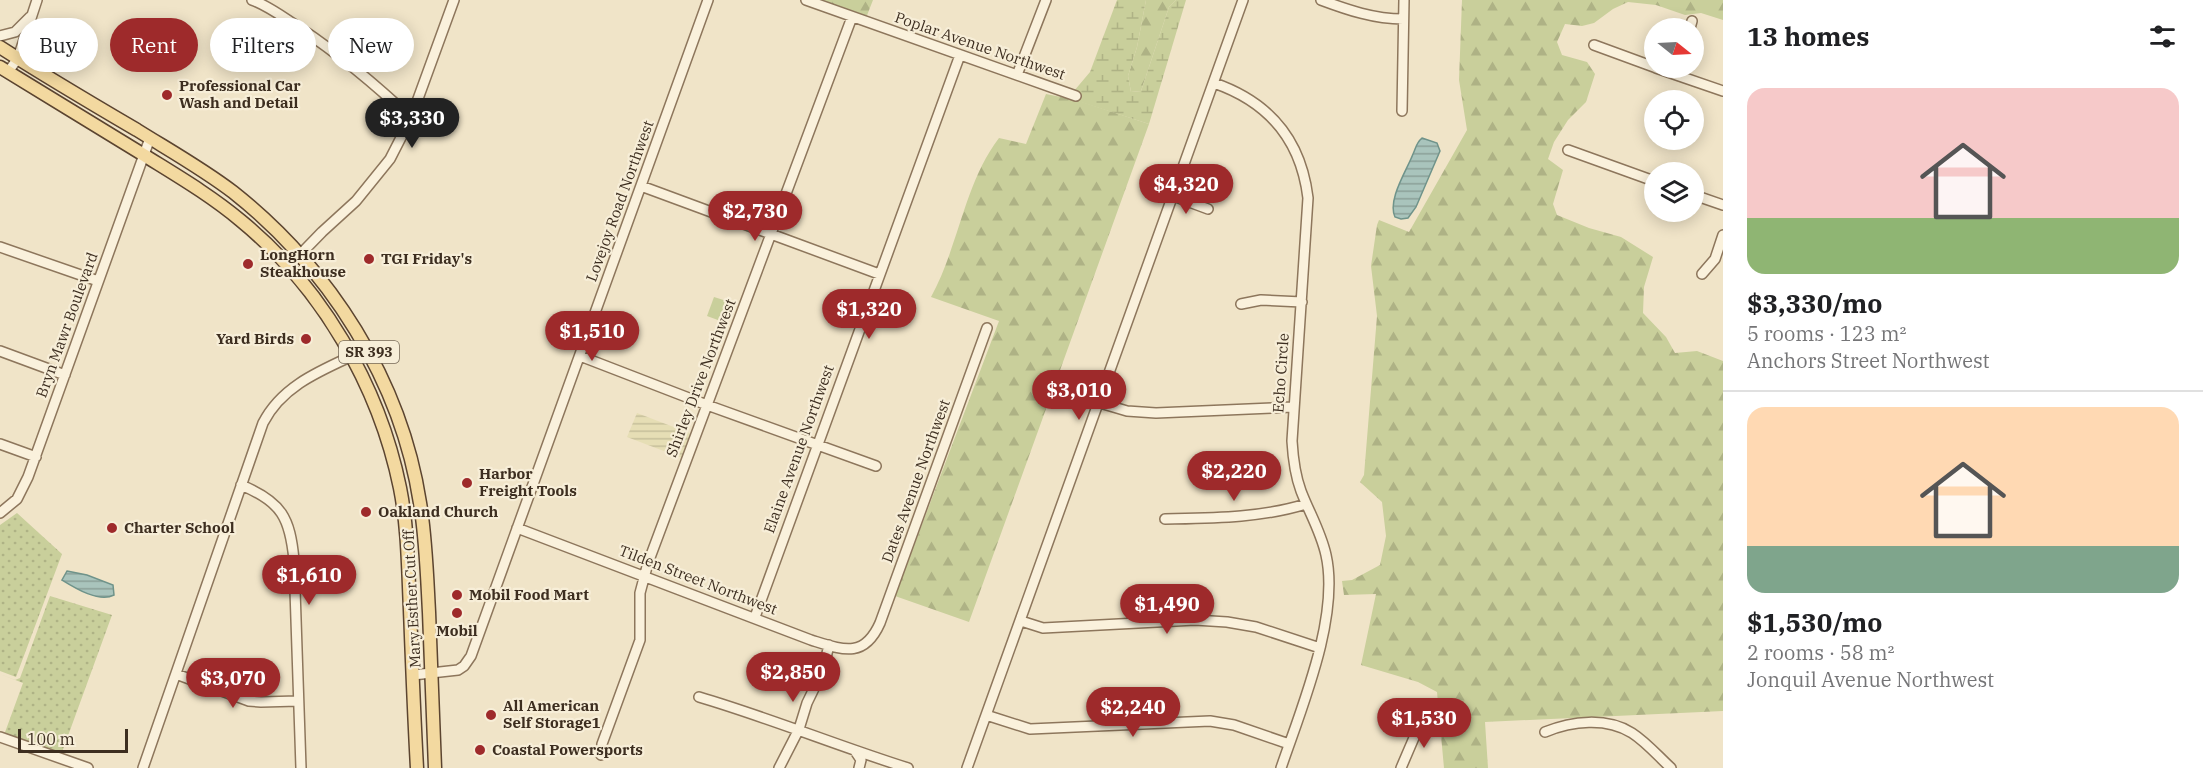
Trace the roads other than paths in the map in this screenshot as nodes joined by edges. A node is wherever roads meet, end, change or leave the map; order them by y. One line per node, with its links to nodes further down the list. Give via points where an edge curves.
1 (37, 0): 10 (street)
2 (253, 0): 28 (street, via 335,52)
3 (454, 0): 28 (street)
4 (708, 0): 33 (street, Lovejoy Road Northwest)
5 (806, 0): 11 (street, Poplar Avenue Northwest)
6 (1046, 0): 22 (street)
7 (1243, 0): 24 (street)
8 (1321, 0): 13 (street, via 1361,14)
9 (1404, 0): 13 (street)
10 (32, 15): 12 (street); 14 (street, via 15,32)
11 (852, 17): 17 (street, Poplar Avenue Northwest); 38 (street, Shirley Drive Northwest)
12 (31, 18)
13 (1403, 19): 27 (street)
14 (0, 36)
15 (1594, 45): 19 (street)
16 (0, 47): 18 (main road, SR 393)
17 (960, 55): 22 (street, Poplar Avenue Northwest); 44 (street, Elaine Avenue Northwest)
18 (18, 58): 20 (street)
19 (1644, 63)
20 (4, 69): 31 (main road, SR 393)
21 (41, 72): 29 (main road, SR 393)
22 (1017, 75): 26 (street, Poplar Avenue Northwest)
23 (1691, 78): 25 (street)
24 (1214, 83): 34 (street); 46 (street, Echo Circle, via 1239,93 1270,115 1286,135 1302,167 1309,212)
25 (1723, 92)
26 (1076, 96)
27 (1402, 111)
28 (411, 118): 41 (street, via 394,154 376,179)
29 (150, 138): 31 (street, Bryn Mawr Boulevard); 41 (main road, Mary Esther Cut Off / SR 393, via 232,191)
30 (1568, 150): 32 (street)
31 (144, 156): 42 (main road, Mary Esther Cut Off / SR 393, via 218,202); 45 (street, Bryn Mawr Boulevard)
32 (1644, 177)
33 (641, 186): 38 (street); 52 (street, Lovejoy Road Northwest)
34 (1173, 196): 37 (street); 54 (street)
35 (1704, 198): 36 (street)
36 (1723, 205)
37 (1208, 209)
38 (771, 234): 44 (street); 55 (street, Shirley Drive Northwest)
39 (1723, 235): 43 (street, via 1715,259)
40 (0, 247): 45 (street)
41 (300, 255): 42 (street); 49 (main road, Mary Esther Cut Off / SR 393)
42 (288, 267): 51 (main road, Mary Esther Cut Off / SR 393, via 322,309)
43 (1702, 273)
44 (879, 274): 58 (street, Elaine Avenue Northwest)
45 (99, 281): 53 (street, Bryn Mawr Boulevard)
46 (1302, 302): 47 (street, via 1262,300); 56 (street, Echo Circle)
47 (1240, 304)
48 (987, 328): 71 (street, Dates Avenue Northwest, via 880,623)
49 (367, 349): 51 (street); 61 (main road, Mary Esther Cut Off / SR 393, via 388,390)
50 (0, 351): 53 (street)
51 (352, 356): 62 (main road, Mary Esther Cut Off / SR 393, via 375,405); 63 (street, via 290,388 276,402 263,423)
52 (580, 356): 55 (street); 67 (street, Lovejoy Road Northwest)
53 (65, 375): 59 (street, Bryn Mawr Boulevard)
54 (1100, 403): 56 (street, via 1147,412); 70 (street)
55 (707, 405): 58 (street); 68 (street, Shirley Drive Northwest)
56 (1293, 407): 64 (street, Echo Circle, via 1293,458)
57 (0, 444): 59 (street)
58 (817, 445): 60 (street); 69 (street, Elaine Avenue Northwest)
59 (36, 456): 65 (street, Bryn Mawr Boulevard, via 21,494)
60 (876, 466)
61 (415, 475): 62 (main road); 75 (main road, Mary Esther Cut Off / SR 393, via 427,560)
62 (398, 479): 76 (main road, Mary Esther Cut Off / SR 393, via 408,553)
63 (241, 485): 74 (street); 78 (street, via 276,504 290,529)
64 (1306, 504): 66 (street, via 1259,515); 73 (street, Echo Circle, via 1324,547 1329,573)
65 (0, 513)
66 (1165, 519)
67 (518, 528): 68 (street, Tilden Street Northwest); 75 (street, Lovejoy Road Northwest, via 471,656 458,670)
68 (644, 576): 69 (street, Tilden Street Northwest); 86 (street, Shirley Drive Northwest, via 640,640)
69 (755, 617): 72 (street, Tilden Street Northwest)
70 (1021, 621): 73 (street, via 1043,628 1195,620 1227,622); 79 (street)
71 (868, 642): 72 (street, Tilden Street Northwest, via 855,649)
72 (829, 645): 81 (street)
73 (1320, 648): 84 (street, Echo Circle)
74 (176, 674): 78 (street, via 249,701); 88 (street)
75 (431, 674): 76 (street, Lovejoy Road Northwest); 91 (main road, Mary Esther Cut Off / SR 393)
76 (413, 675): 90 (main road, Mary Esther Cut Off / SR 393)
77 (699, 697): 81 (street)
78 (298, 701): 89 (street)
79 (986, 715): 84 (street, via 1030,729 1210,721 1242,727); 95 (street)
80 (1422, 719): 97 (street)
81 (799, 729): 85 (street); 92 (street)
82 (1545, 732): 98 (street, via 1568,724 1614,725 1640,739)
83 (0, 737): 87 (street)
84 (1289, 744): 96 (street, Echo Circle)
85 (855, 751): 93 (street, via 861,760); 94 (street)
86 (601, 755)
87 (88, 768)
88 (143, 768)
89 (301, 768)
90 (417, 768)
91 (435, 768)
92 (779, 768)
93 (860, 768)
94 (908, 768)
95 (967, 768)
96 (1281, 768)
97 (1401, 768)
98 (1671, 768)

